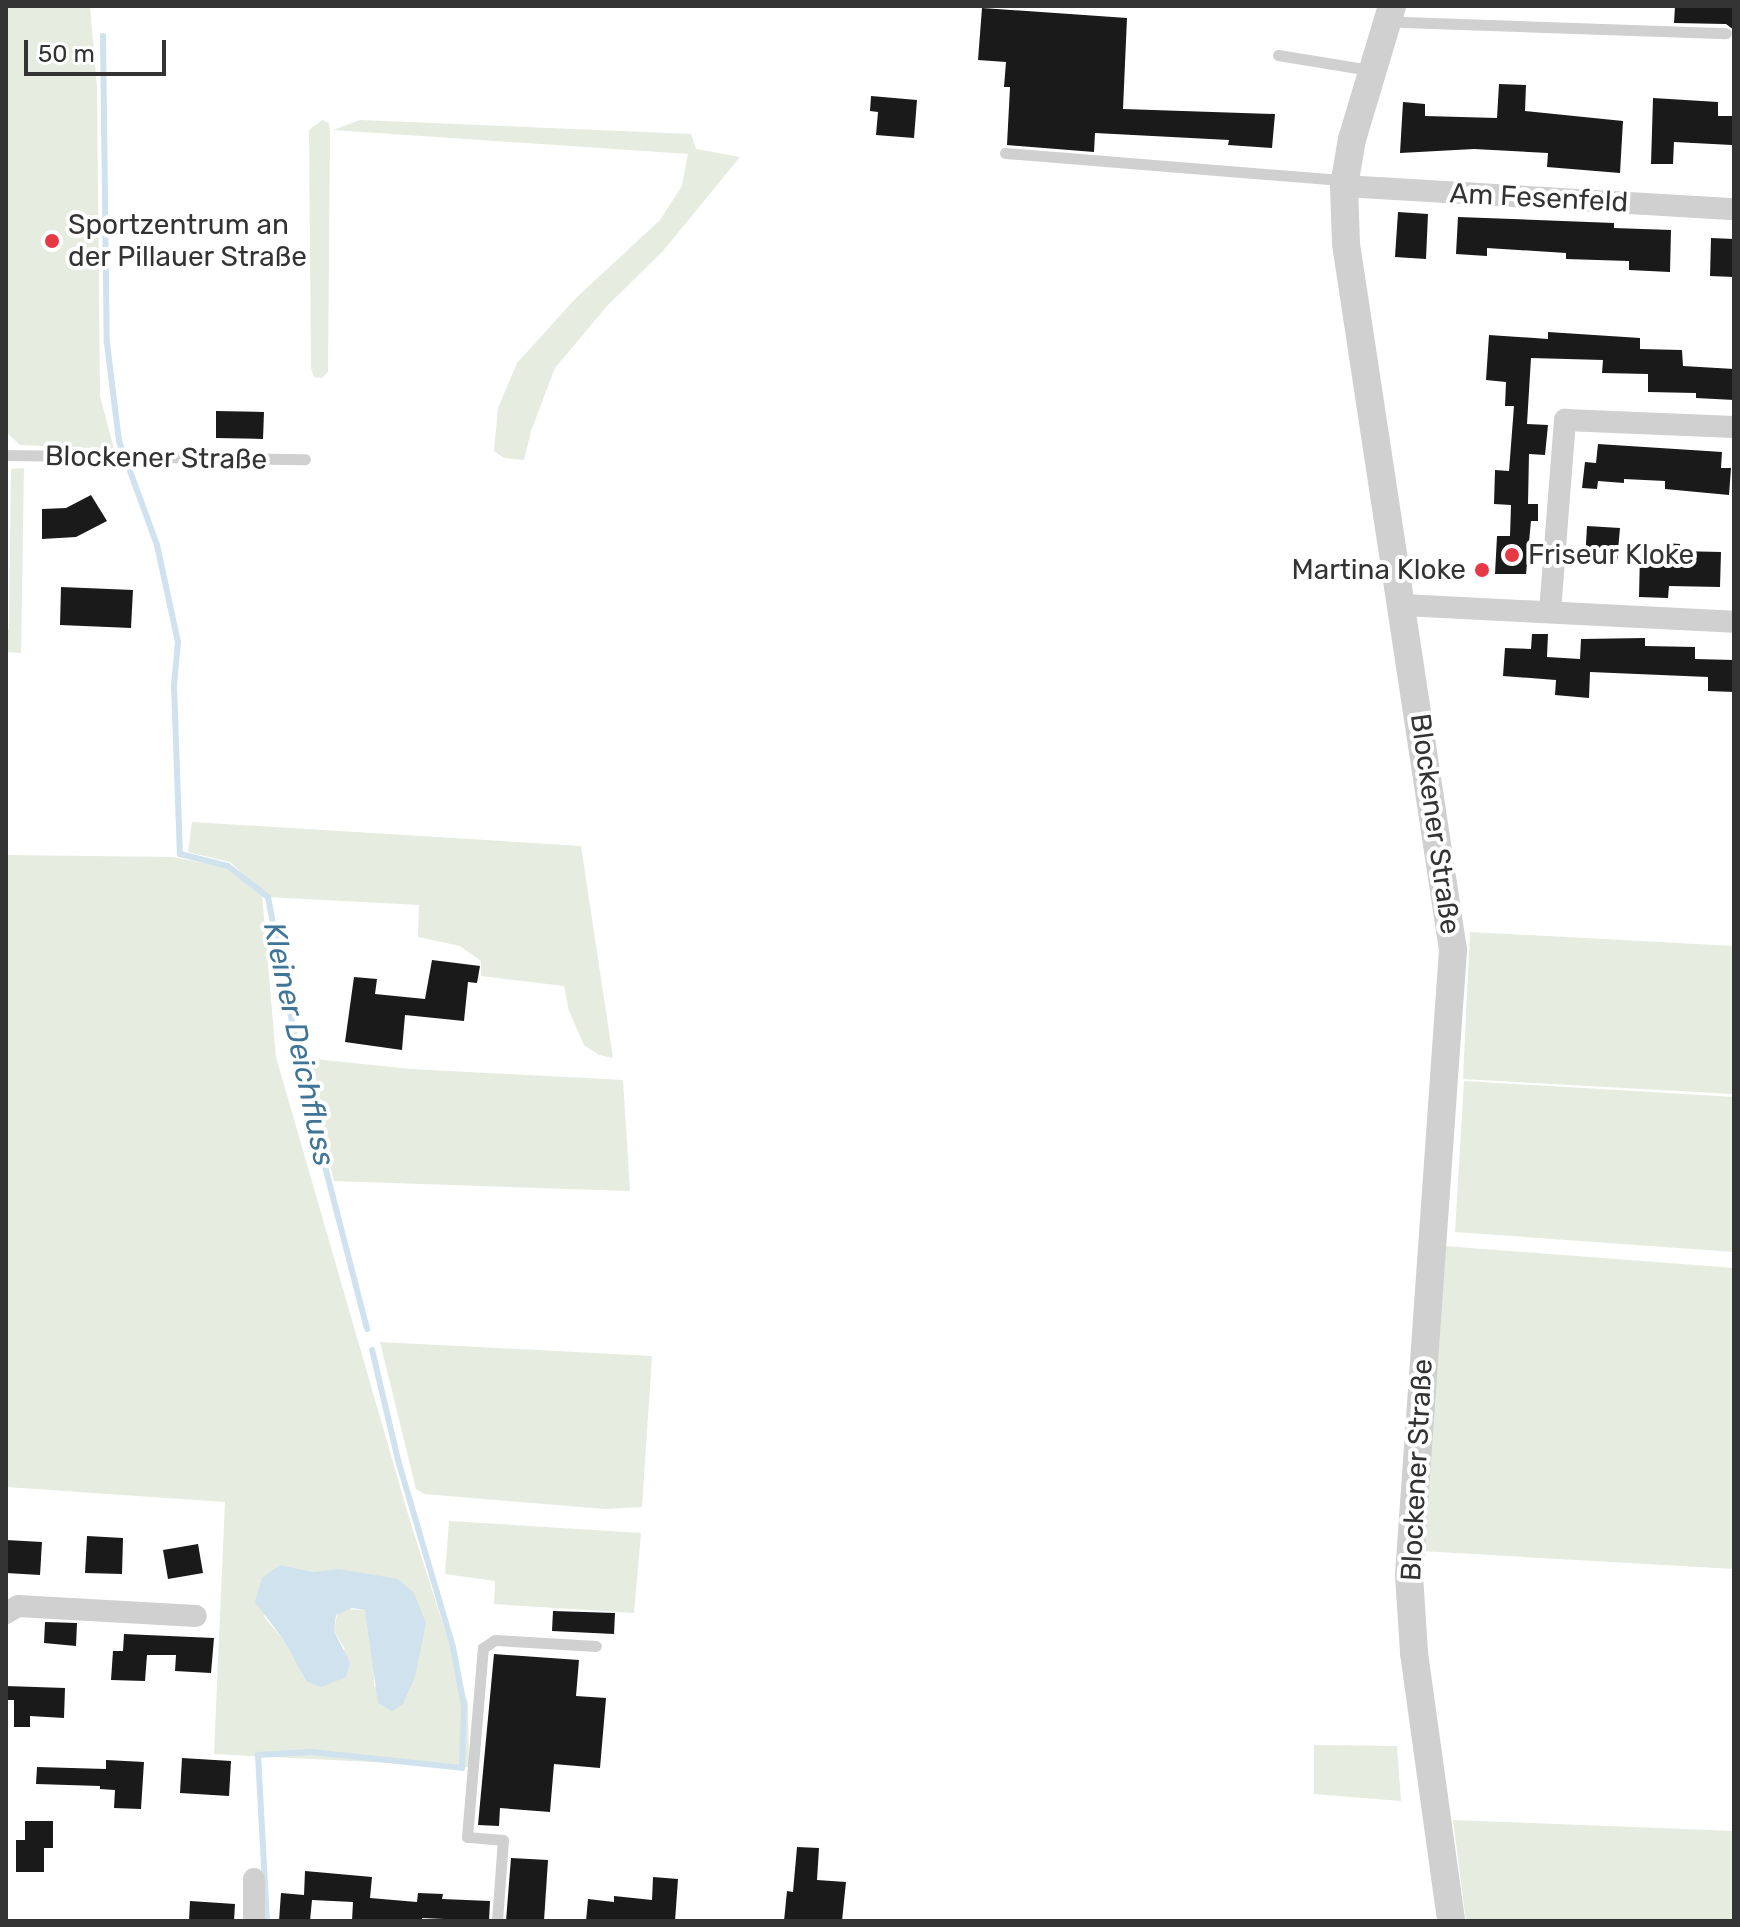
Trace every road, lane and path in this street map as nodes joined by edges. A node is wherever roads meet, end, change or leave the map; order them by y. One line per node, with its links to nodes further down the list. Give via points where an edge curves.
1 (1390, 12): 2 (lane, via 1403,22); 4 (street, Blockener Straße)
2 (1726, 33)
3 (1278, 55): 4 (lane)
4 (1370, 70): 6 (street, Blockener Straße)
5 (1005, 153): 6 (lane)
6 (1345, 183): 7 (street, Am Fesenfeld); 11 (street, Blockener Straße, via 1352,295)
7 (1734, 209)
8 (1734, 427): 12 (street, via 1565,420)
9 (6, 455): 10 (lane, Blockener Straße)
10 (305, 459)
11 (1403, 605): 12 (street); 17 (street, Blockener Straße, via 1453,950 1410,1537)
12 (1550, 611): 13 (street)
13 (1734, 622)
14 (6, 1613): 15 (street, via 18,1606)
15 (196, 1616)
16 (596, 1646): 20 (lane, via 495,1640 483,1648 467,1837 503,1840)
17 (1414, 1653): 21 (street, Blockener Straße); 22 (street, Blockener Straße)
18 (254, 1879): 19 (street)
19 (254, 1921)
20 (497, 1921)
21 (1432, 1921)
22 (1451, 1921)

